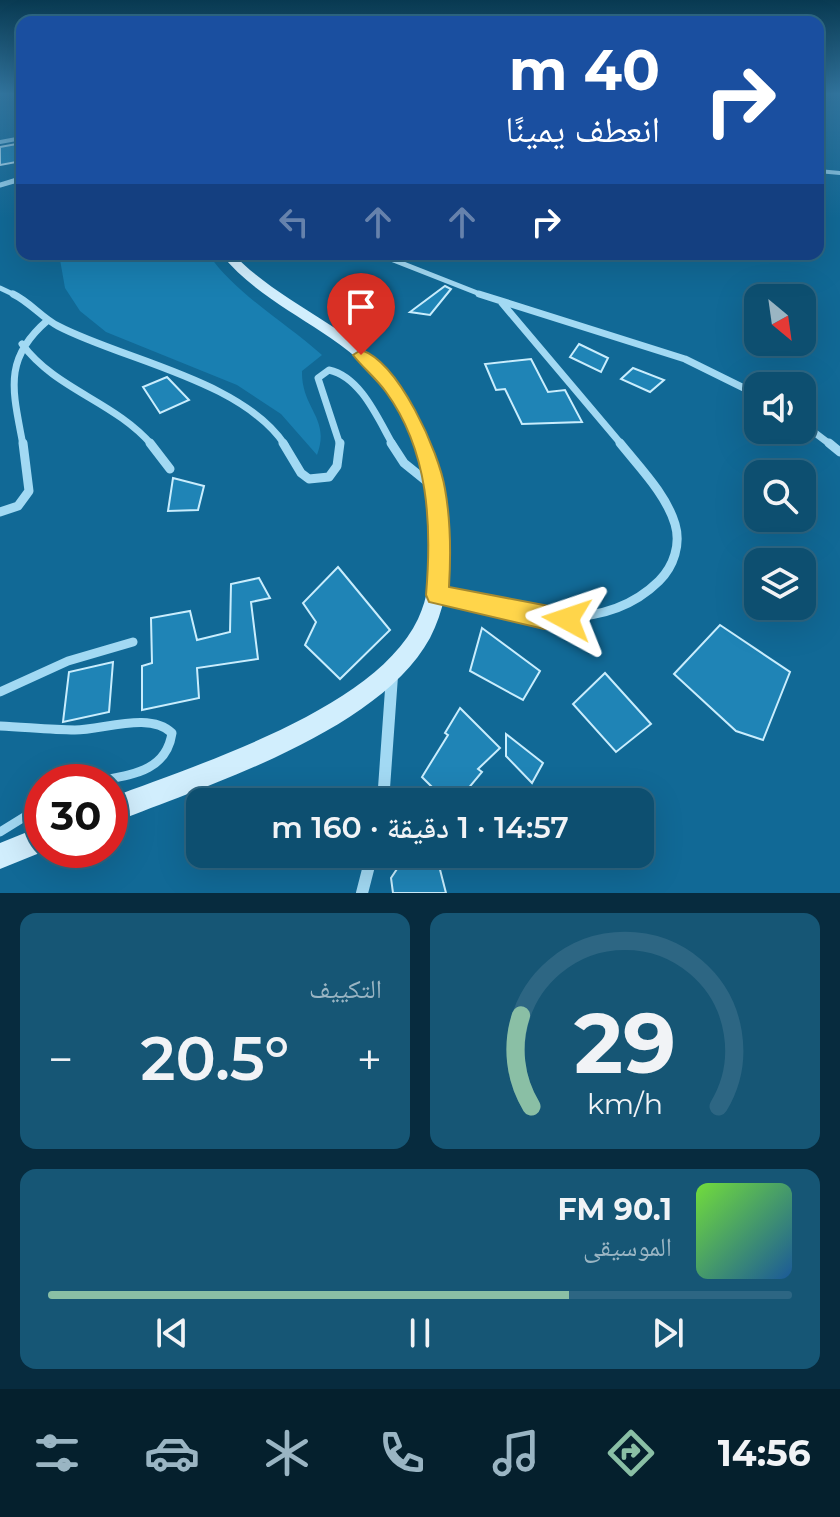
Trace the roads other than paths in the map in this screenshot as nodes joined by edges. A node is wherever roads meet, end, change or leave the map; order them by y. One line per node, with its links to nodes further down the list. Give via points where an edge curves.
1 (233, 260): 11 (main road, via 266,292 375,367 413,421)
2 (393, 260): 4 (street)
3 (0, 288): 5 (street)
4 (502, 303): 7 (street, via 685,359); 13 (street, via 651,482 675,524 676,551 671,570 652,588 625,606 590,619 544,619)
5 (48, 320): 6 (street); 11 (street, via 160,364 252,412 282,441 309,479 329,477 340,460 338,430 318,378 340,371 360,391 402,461)
6 (22, 344): 10 (street, via 44,372 130,423); 12 (street, via 15,386 29,491 18,506)
7 (744, 388)
8 (816, 434): 9 (street)
9 (840, 452)
10 (170, 469)
11 (435, 488): 13 (main road, via 441,545)
12 (0, 512)
13 (437, 595): 15 (main road, via 422,632)
14 (133, 642): 16 (lane, via 68,661)
15 (393, 667): 19 (street); 20 (main road, via 345,707 285,738)
16 (0, 692)
17 (0, 726): 18 (lane, via 165,726 172,733 168,754 157,765)
18 (128, 776)
19 (384, 788)
20 (128, 803)
21 (24, 817): 22 (lane)
22 (0, 832)
23 (24, 846): 24 (main road)
24 (0, 856)
25 (368, 868): 26 (street)
26 (362, 893)

